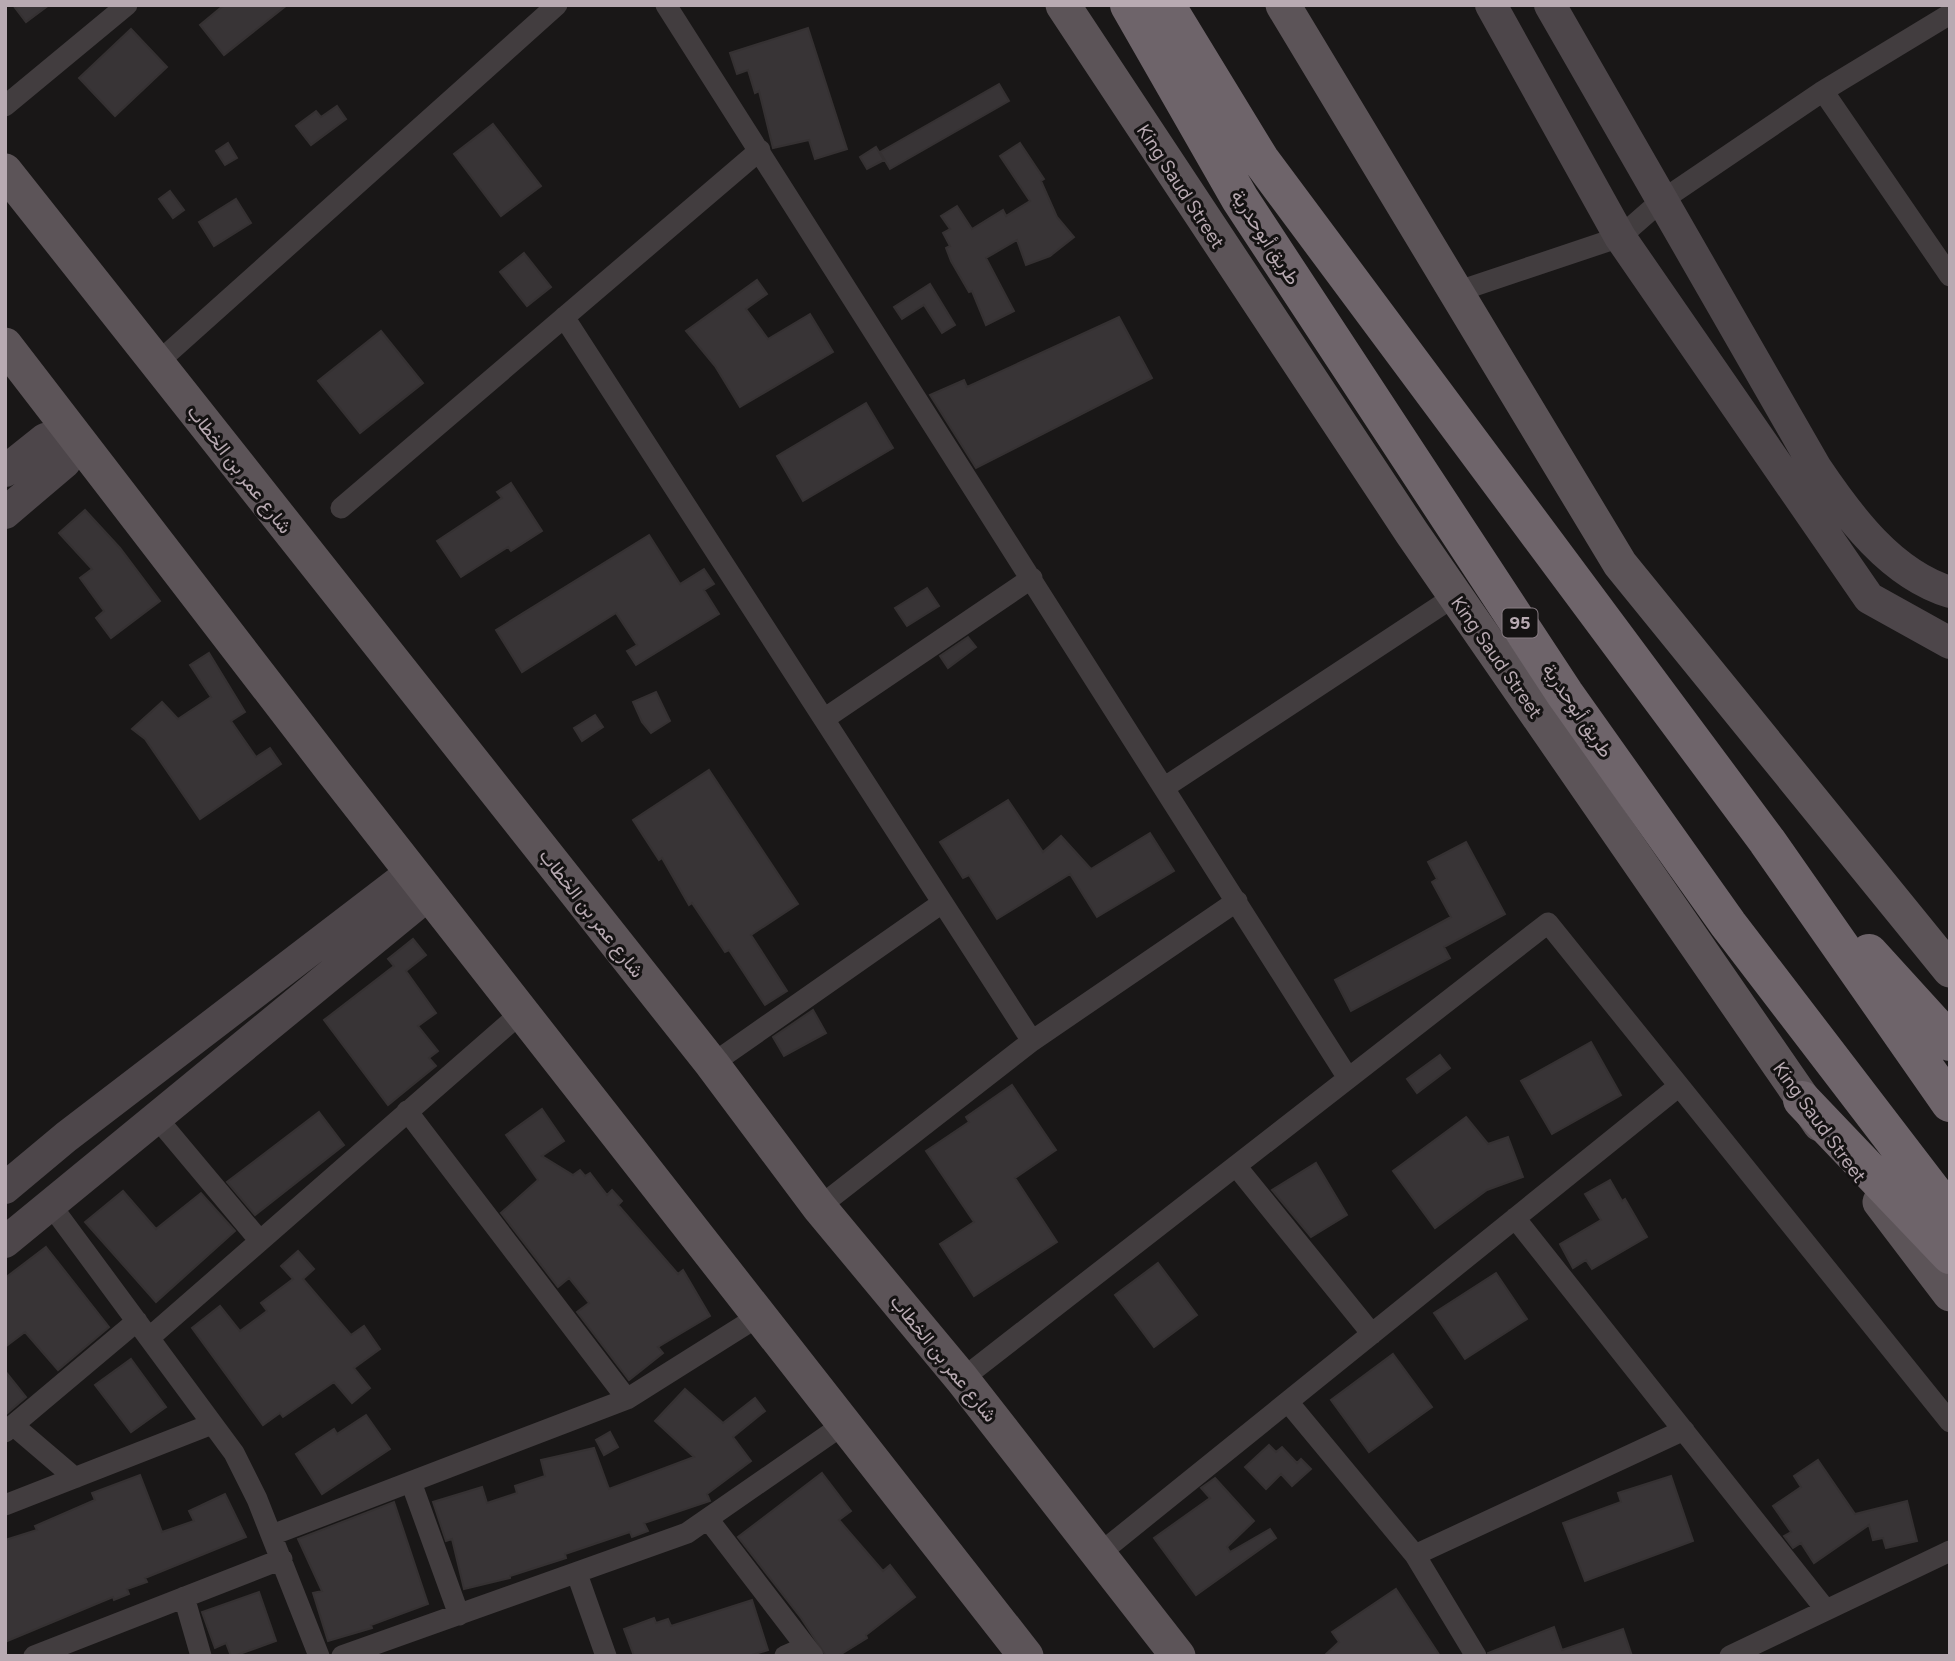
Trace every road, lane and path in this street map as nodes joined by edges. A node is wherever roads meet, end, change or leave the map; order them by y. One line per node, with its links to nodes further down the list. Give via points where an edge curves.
1 (127, 5): 13 (street)
2 (557, 5): 23 (street)
3 (666, 5): 14 (street)
4 (1063, 5): 30 (main road, King Saud Street)
5 (1129, 5): 53 (highway, طريق أبوحدرية / 95, via 1240,199 1565,694 1728,924)
6 (1166, 5): 15 (highway, طريق أبوحدرية)
7 (1188, 5): 15 (highway)
8 (1283, 5): 20 (main road)
9 (1491, 5): 18 (street)
10 (1550, 5): 17 (street)
11 (1950, 14): 12 (street)
12 (1823, 91): 17 (street); 19 (street)
13 (5, 106)
14 (760, 150): 21 (street); 28 (street)
15 (1260, 159): 34 (highway, طريق أبوحدرية)
16 (5, 171): 23 (main road, شارع عمر بن الخطاب)
17 (1661, 201): 18 (street); 29 (street, via 1845,512 1864,534 1928,585)
18 (1620, 237): 20 (street); 31 (street, via 1869,598)
19 (1946, 262)
20 (1457, 292): 38 (main road, via 1620,564)
21 (564, 317): 26 (street); 32 (street)
22 (5, 345): 24 (main road)
23 (156, 364): 42 (main road, شارع عمر بن الخطاب)
24 (71, 431): 25 (street, via 45,439); 27 (street, via 65,463); 35 (main road)
25 (5, 471)
26 (341, 508)
27 (5, 513)
28 (1032, 578): 32 (street); 33 (street)
29 (1950, 592)
30 (1455, 596): 33 (street); 45 (main road, King Saud Street)
31 (1950, 643)
32 (824, 719): 37 (street)
33 (1165, 786): 36 (street)
34 (1767, 841): 41 (highway); 46 (highway, طريق أبوحدرية)
35 (421, 883): 39 (main road); 48 (street); 50 (street, via 66,1137)
36 (1237, 901): 40 (street); 43 (street)
37 (942, 903): 40 (street); 42 (street)
38 (1950, 970)
39 (522, 1012): 47 (street); 59 (main road)
40 (1032, 1041): 52 (street)
41 (1950, 1042)
42 (712, 1064): 52 (main road, شارع عمر بن الخطاب)
43 (1348, 1079): 44 (street, via 1548,923); 49 (street)
44 (1679, 1086): 54 (street); 66 (street)
45 (1802, 1100): 57 (highway); 58 (main road, King Saud Street)
46 (1950, 1103)
47 (407, 1111): 55 (street); 64 (street)
48 (156, 1118): 51 (street); 55 (street)
49 (1236, 1166): 61 (street); 63 (street)
50 (5, 1188)
51 (50, 1204): 56 (street); 60 (street)
52 (819, 1207): 63 (main road, شارع عمر بن الخطاب)
53 (1950, 1214)
54 (1516, 1218): 61 (street); 70 (street)
55 (260, 1241): 62 (street)
56 (5, 1242)
57 (1950, 1255)
58 (1950, 1294)
59 (759, 1316): 64 (street); 68 (main road)
60 (136, 1321): 62 (street); 69 (street)
61 (1372, 1334): 65 (street)
62 (149, 1338): 67 (street)
63 (962, 1379): 77 (main road, شارع عمر بن الخطاب)
64 (627, 1399): 72 (street)
65 (1288, 1402): 77 (street); 78 (street)
66 (1950, 1422)
67 (212, 1424): 71 (street); 75 (street, via 234,1453)
68 (844, 1424): 74 (street); 91 (main road)
69 (9, 1428): 71 (street)
70 (1684, 1430): 78 (street); 82 (street)
71 (75, 1478): 73 (street)
72 (411, 1482): 75 (street); 83 (street)
73 (5, 1505)
74 (708, 1519): 80 (street, via 687,1533); 84 (street)
75 (272, 1535): 79 (street)
76 (1950, 1551): 82 (street)
77 (1099, 1554): 92 (main road, شارع عمر بن الخطاب)
78 (1415, 1555): 93 (street)
79 (282, 1559): 81 (street); 87 (street)
80 (577, 1574): 83 (street); 89 (street)
81 (184, 1597): 85 (street); 86 (street)
82 (1826, 1610): 94 (street)
83 (459, 1615): 88 (street)
84 (810, 1651): 90 (street)
85 (34, 1656)
86 (201, 1656)
87 (319, 1656)
88 (342, 1656)
89 (606, 1656)
90 (785, 1656)
91 (1026, 1656)
92 (1178, 1656)
93 (1476, 1656)
94 (1730, 1656)

